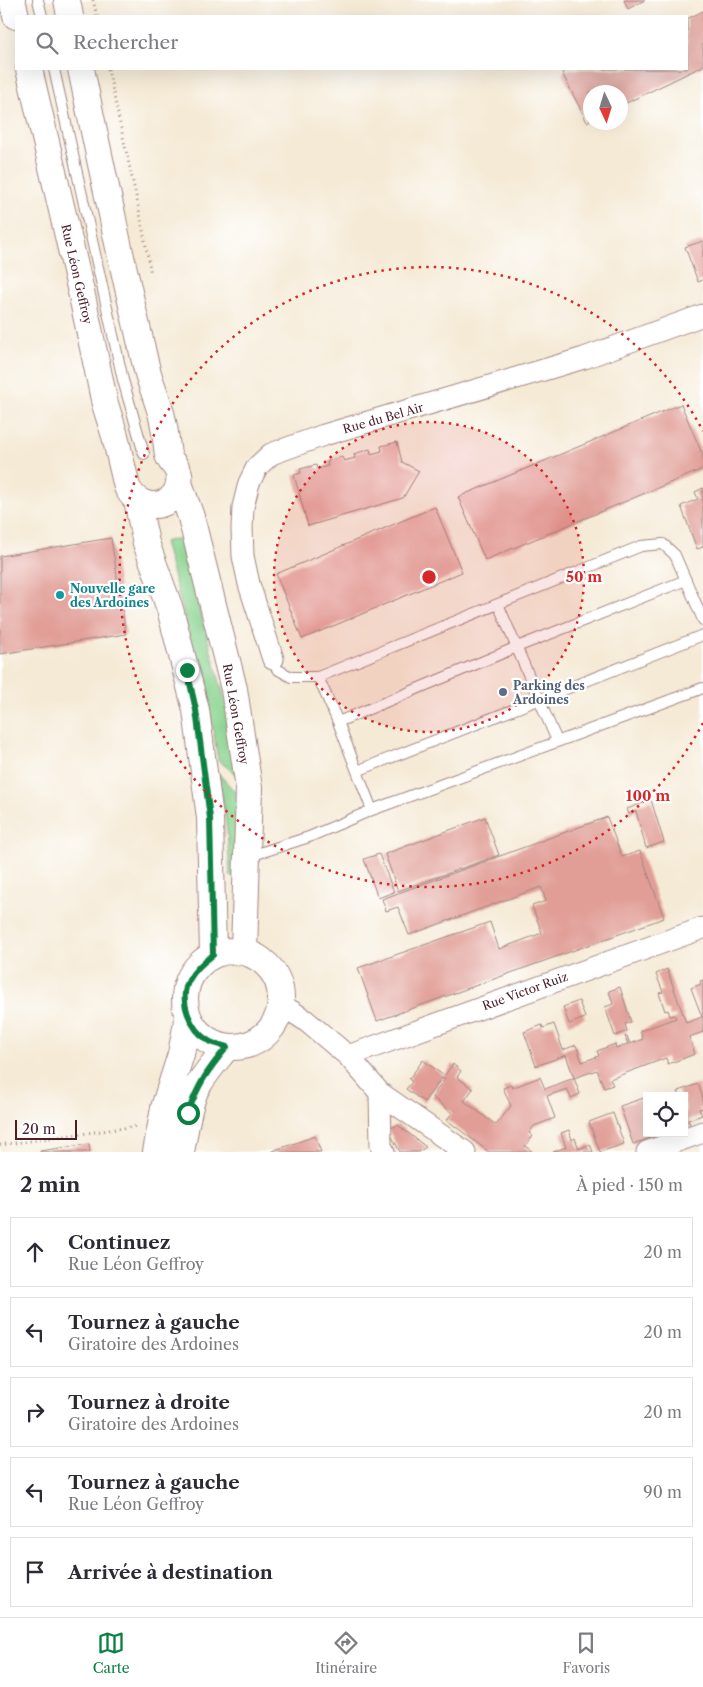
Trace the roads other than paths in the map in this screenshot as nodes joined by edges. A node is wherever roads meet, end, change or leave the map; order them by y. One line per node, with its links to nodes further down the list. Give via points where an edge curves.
1 (12, 0): 4 (street)
2 (38, 0): 5 (lane)
3 (67, 0): 6 (street)
4 (16, 15)
5 (42, 15)
6 (70, 15)
7 (29, 70): 13 (street, Rue Léon Geffroy, via 105,404)
8 (54, 70): 11 (lane, via 123,380)
9 (81, 70): 11 (street, via 147,369 161,414)
10 (703, 315): 19 (street, Rue du Bel Air, via 584,358 324,435 271,454 257,467 249,483 242,528 249,584)
11 (156, 456): 12 (street, Rue Léon Geffroy, via 175,464)
12 (179, 483): 13 (street, via 174,495 163,504 149,505); 27 (street, Rue Léon Geffroy, via 234,689 248,788)
13 (132, 489): 30 (street, Rue Léon Geffroy, via 146,542 170,609 196,710 210,818)
14 (686, 580): 15 (lane, via 675,555 663,544 641,546); 16 (lane); 18 (lane)
15 (498, 604): 18 (lane); 20 (lane)
16 (703, 620)
17 (703, 635): 22 (lane)
18 (517, 647): 22 (lane); 23 (lane)
19 (273, 660): 20 (lane, via 276,669 292,677)
20 (318, 677): 23 (lane)
21 (703, 688): 24 (lane)
22 (540, 700): 24 (lane); 25 (lane)
23 (338, 722): 25 (lane)
24 (557, 741): 26 (lane)
25 (357, 771): 26 (lane)
26 (372, 810): 27 (lane, via 309,837)
27 (246, 858): 29 (street, Rue Léon Geffroy)
28 (703, 928): 34 (street, Rue Victor Ruiz)
29 (244, 951): 30 (street, via 230,950); 31 (street, via 268,964 274,972 281,987)
30 (213, 955): 32 (street, via 200,963 188,981 185,1002)
31 (282, 1005): 33 (street, via 277,1021 267,1034 252,1044); 34 (street, via 306,1020)
32 (188, 1017): 33 (street, via 209,1041); 37 (street)
33 (227, 1047): 38 (street, via 195,1091)
34 (348, 1056): 35 (street)
35 (380, 1093): 39 (street, via 381,1146); 40 (street)
36 (703, 1132): 41 (street)
37 (156, 1152)
38 (181, 1152)
39 (384, 1152)
40 (465, 1152)
41 (647, 1152)

